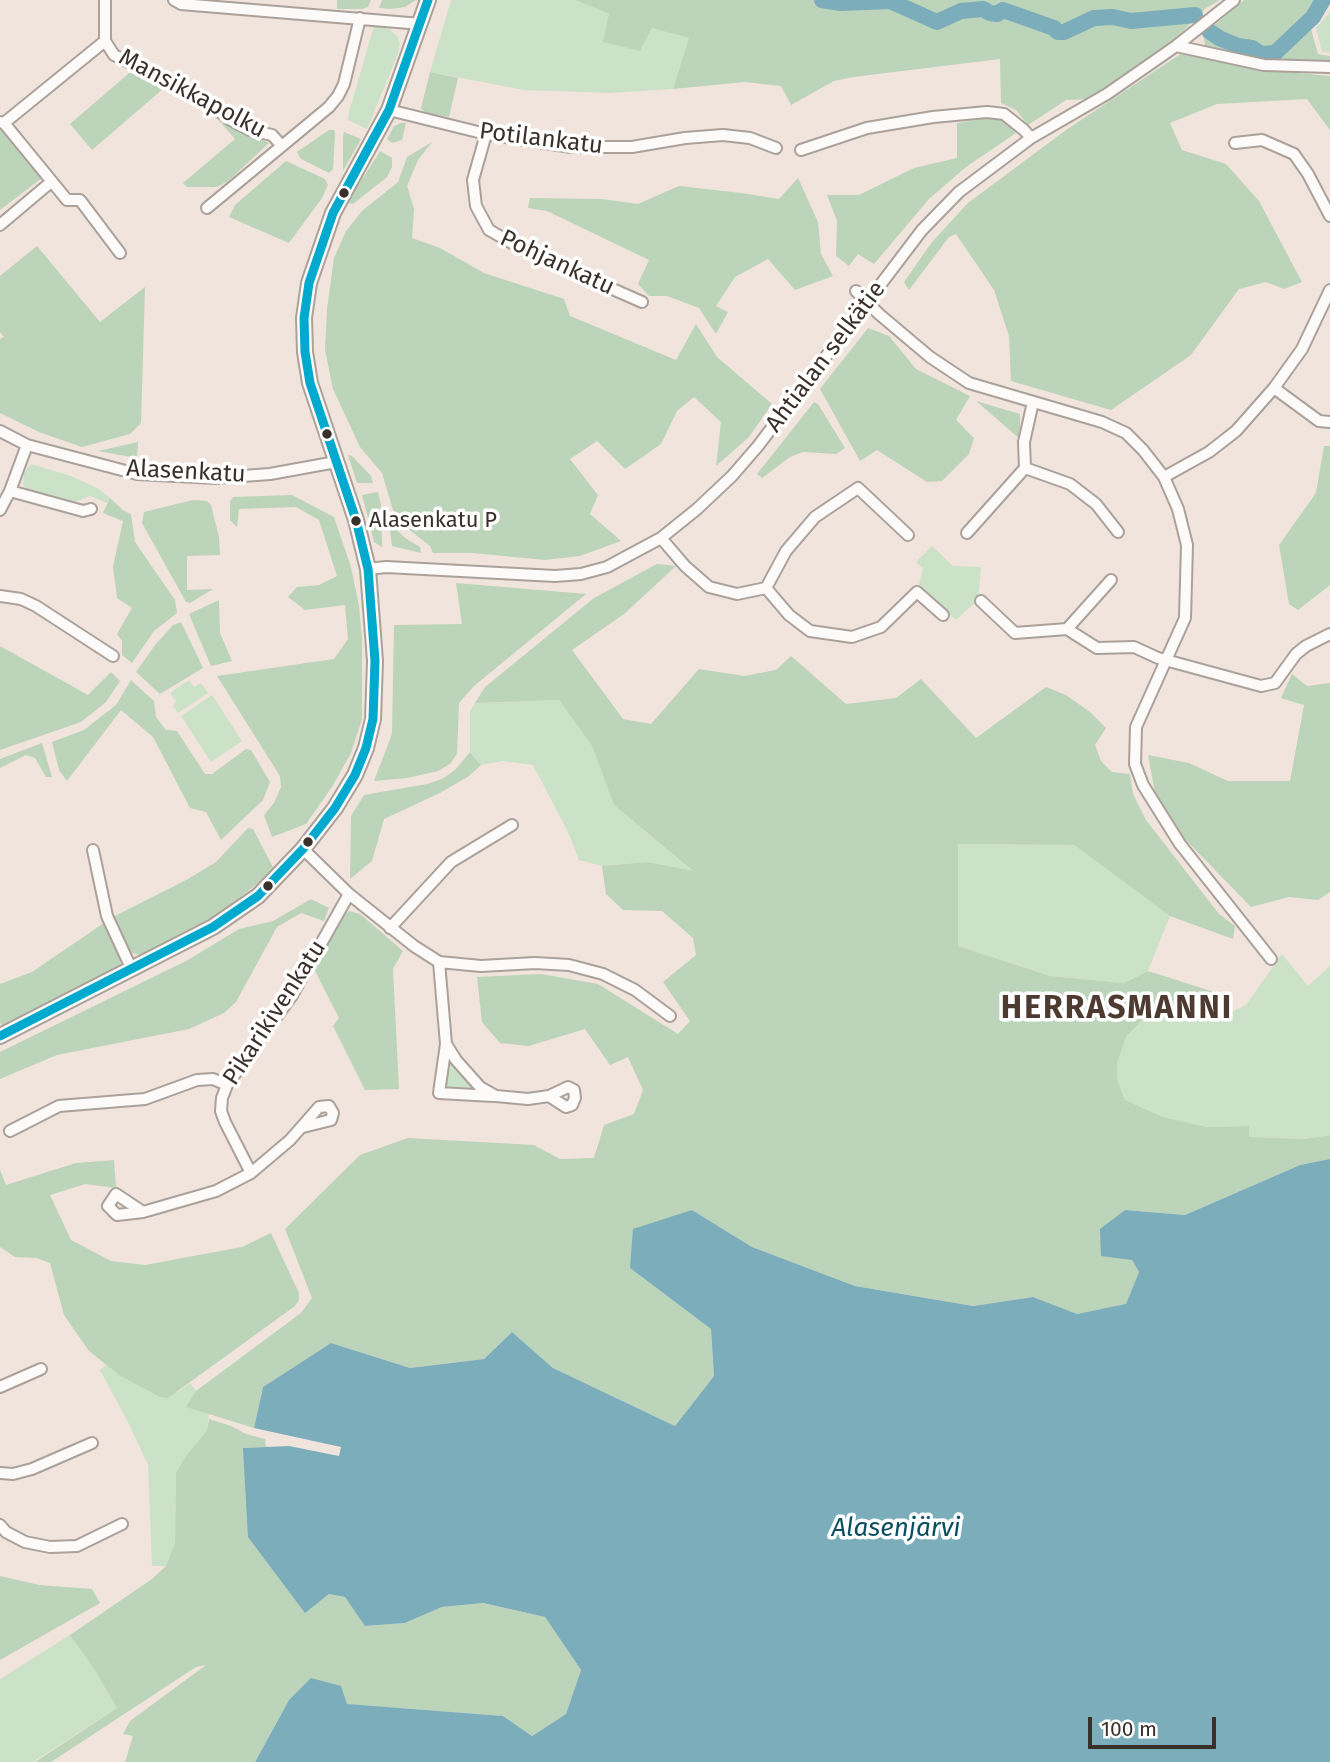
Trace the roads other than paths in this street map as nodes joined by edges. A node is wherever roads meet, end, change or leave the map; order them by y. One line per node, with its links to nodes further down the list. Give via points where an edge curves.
1 (105, 0): 7 (street)
2 (174, 0): 5 (street)
3 (428, 0): 6 (main road)
4 (1234, 0): 8 (street, Ahtialan selkätie)
5 (360, 18): 6 (street); 15 (street, via 338,96)
6 (421, 23): 10 (main road)
7 (104, 41): 11 (street); 15 (street, Mansikkapolku, via 114,55 199,97 241,125 272,135)
8 (1176, 46): 9 (street, via 1264,65); 13 (street, Ahtialan selkätie, via 1107,94)
9 (1330, 67)
10 (389, 110): 12 (street, Potilankatu); 32 (main road, via 333,213 309,283 305,352 313,394)
11 (2, 122): 18 (street)
12 (486, 134): 16 (street, Potilankatu, via 570,147 620,148 723,135 750,138); 26 (street, Pohjankatu, via 472,180 476,206 488,230)
13 (1031, 138): 17 (street, via 1004,114 987,112 867,128); 25 (street, Ahtialan selkätie, via 922,230)
14 (1235, 144): 20 (street, via 1262,140 1294,154)
15 (282, 146): 19 (street)
16 (776, 148)
17 (802, 150)
18 (51, 182): 21 (street); 22 (street, via 67,200 80,200)
19 (207, 208)
20 (1330, 216)
21 (0, 225)
22 (120, 253)
23 (1330, 290): 27 (street, via 1302,349)
24 (856, 291): 25 (street)
25 (867, 302): 28 (street, via 930,357 969,383); 41 (street, Ahtialan selkätie, via 758,446 706,501)
26 (642, 303)
27 (1274, 388): 29 (street, via 1319,421); 34 (street, via 1236,431)
28 (1033, 402): 33 (street, via 1024,442); 34 (street, via 1126,433)
29 (1330, 422)
30 (0, 431): 31 (street, Alasenkatu)
31 (27, 445): 32 (street, Alasenkatu, via 148,475 215,478); 35 (street)
32 (336, 462): 42 (main road)
33 (1024, 468): 38 (street, via 1070,484 1096,504); 39 (street)
34 (1164, 477): 51 (street, via 1186,545 1185,618)
35 (10, 491): 36 (street, via 83,511); 37 (street)
36 (91, 509)
37 (0, 510)
38 (1118, 532)
39 (967, 533)
40 (908, 535): 44 (street, via 858,488 815,517 786,551)
41 (661, 538): 42 (street, Ahtialan selkätie, via 607,567 582,574); 44 (street, via 709,587 737,594)
42 (368, 569): 53 (main road, via 373,719 355,775)
43 (1111, 580): 48 (street)
44 (766, 588): 47 (street, via 810,631 852,637 881,626 917,592)
45 (0, 596): 50 (street, via 36,606)
46 (981, 601): 48 (street, via 1014,633)
47 (943, 615)
48 (1067, 629): 51 (street, via 1097,648 1134,647)
49 (1330, 634): 51 (street, via 1296,654 1275,683 1261,686)
50 (113, 656)
51 (1167, 660): 57 (street, via 1136,727 1135,764 1180,844)
52 (512, 825): 56 (street, via 451,862)
53 (303, 849): 55 (street); 59 (main road, via 258,896 213,927)
54 (93, 850): 59 (street, via 107,916)
55 (349, 894): 56 (street); 63 (street, Pikarikivenkatu, via 291,997)
56 (390, 928): 58 (street)
57 (1271, 959)
58 (439, 962): 60 (street, via 569,965 603,974 635,990); 62 (street)
59 (132, 970): 61 (main road)
60 (670, 1016)
61 (0, 1036)
62 (446, 1044): 64 (street, via 468,1075); 64 (street, via 439,1093)
63 (227, 1085): 67 (street, via 213,1079 197,1080 145,1099 59,1106); 68 (street, Pikarikivenkatu, via 221,1111)
64 (496, 1096): 65 (street)
65 (549, 1096)
66 (303, 1128): 68 (street)
67 (9, 1130)
68 (251, 1173): 69 (street, via 216,1191)
69 (143, 1212)
70 (41, 1369): 71 (street)
71 (0, 1387)
72 (92, 1443): 73 (street, via 32,1469)
73 (0, 1473)
74 (0, 1524): 75 (street, via 25,1542 50,1547 77,1546)
75 (122, 1524)

